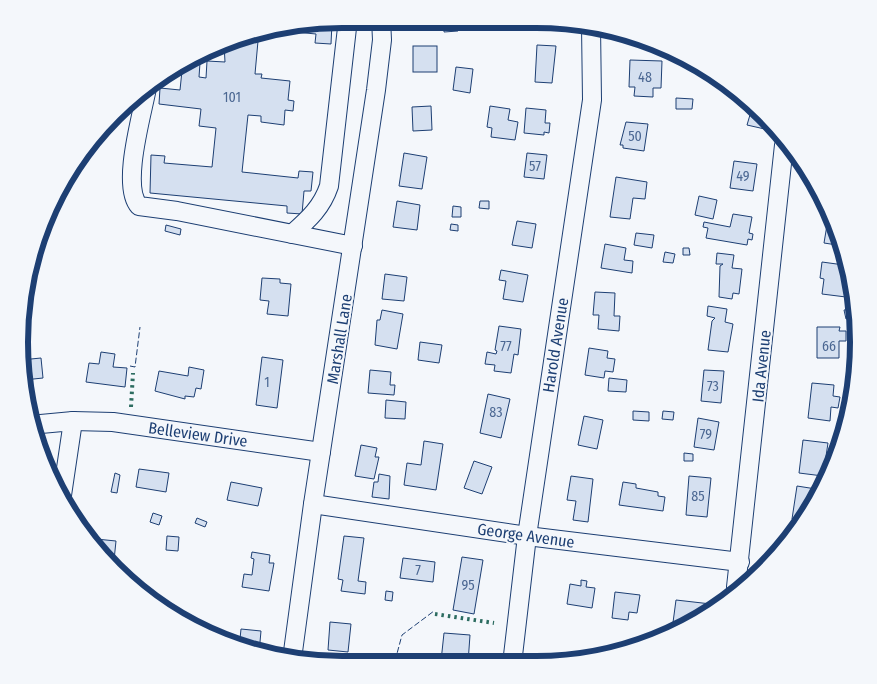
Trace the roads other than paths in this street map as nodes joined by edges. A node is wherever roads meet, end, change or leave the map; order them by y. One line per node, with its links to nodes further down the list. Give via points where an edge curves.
1 (347, 27): 6 (street, via 329,186 318,210)
2 (382, 27): 7 (street, Marshall Lane)
3 (591, 33): 13 (street, Harold Avenue, via 592,100)
4 (144, 98): 6 (street, via 130,179 139,206)
5 (784, 149): 14 (street, Ida Avenue)
6 (292, 234): 7 (street)
7 (353, 246): 10 (street, Marshall Lane)
8 (73, 421): 9 (street, Belleview Drive); 10 (street, Belleview Drive, via 112,422); 11 (street)
9 (38, 424)
10 (322, 452): 12 (street, Marshall Lane)
11 (63, 487)
12 (313, 504): 13 (street, George Avenue); 16 (street, Marshall Lane)
13 (526, 536): 14 (street, George Avenue); 17 (street, Harold Avenue)
14 (740, 562): 15 (street, Ida Avenue)
15 (737, 583)
16 (293, 652)
17 (513, 656)

